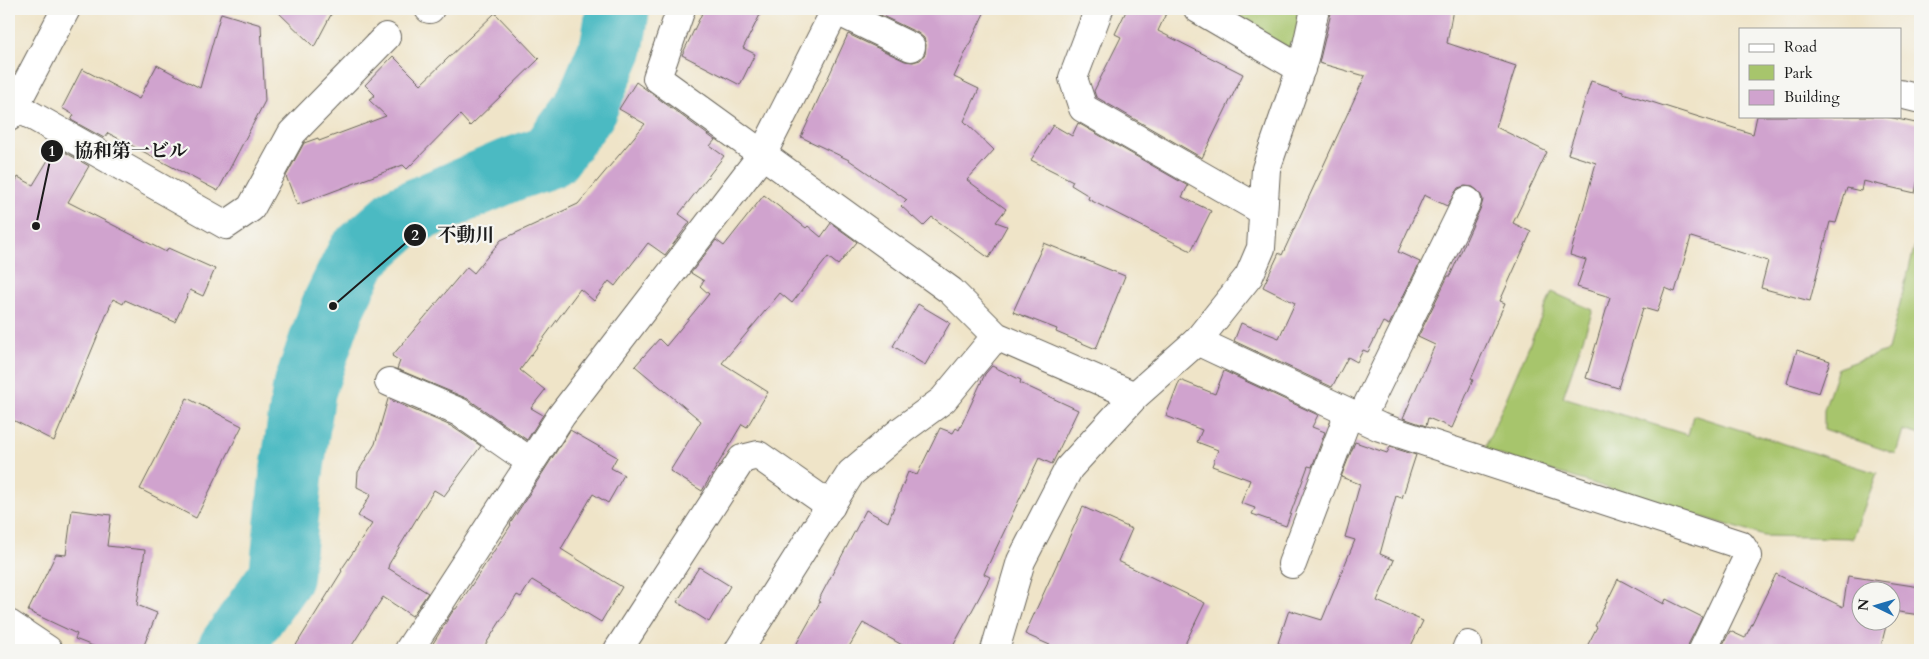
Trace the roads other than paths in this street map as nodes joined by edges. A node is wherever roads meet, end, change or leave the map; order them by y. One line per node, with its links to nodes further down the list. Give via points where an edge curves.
1 (66, 9): 12 (street)
2 (681, 9): 13 (street, via 656,78)
3 (1099, 9): 15 (street, via 1073,78 1083,108)
4 (1198, 9): 9 (street)
5 (1315, 9): 9 (street)
6 (835, 10): 8 (street); 13 (street)
7 (386, 37): 12 (street, via 292,133 251,208 226,225)
8 (911, 47)
9 (1301, 69): 15 (street, via 1266,169)
10 (1902, 94): 11 (street)
11 (1920, 99)
12 (12, 112)
13 (762, 155): 16 (street, via 951,291); 21 (street, via 561,416)
14 (1467, 201): 20 (street)
15 (1263, 211): 17 (street, via 1261,248 1249,276)
16 (996, 336): 19 (street); 22 (street, via 943,400 851,473)
17 (1197, 341): 19 (street); 20 (street)
18 (389, 382): 21 (street, via 459,412)
19 (1135, 396): 29 (street, via 1069,468 1021,561)
20 (1355, 416): 23 (street); 30 (street, via 1740,545 1748,556)
21 (531, 462): 26 (street)
22 (831, 506): 27 (street, via 758,455 742,459); 28 (street)
23 (1292, 564)
24 (9, 624): 25 (street)
25 (48, 650)
26 (409, 650)
27 (618, 650)
28 (739, 650)
29 (995, 650)
30 (1703, 650)

